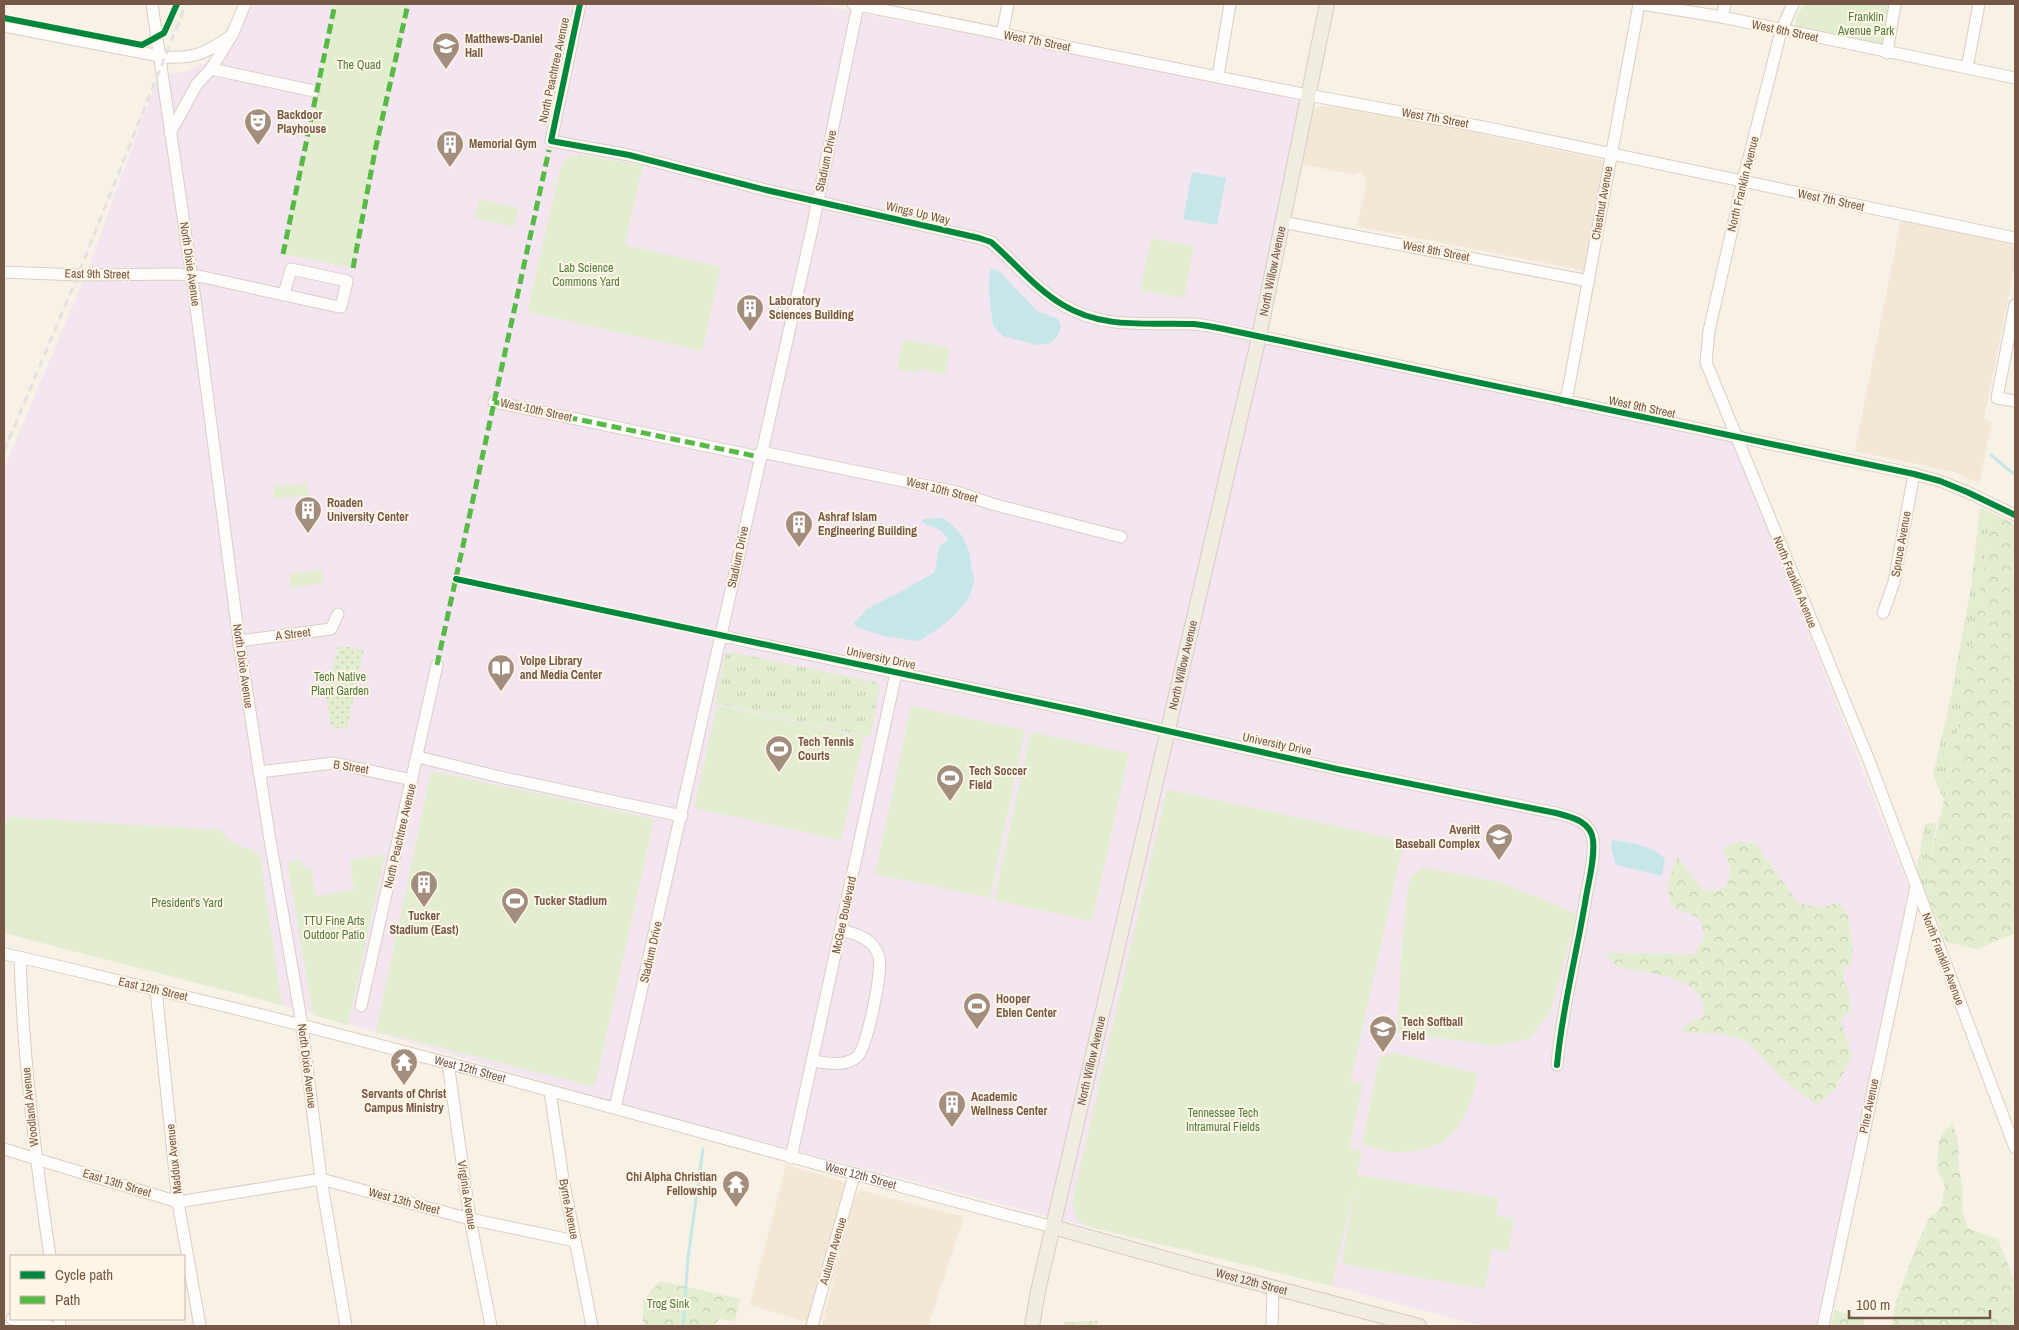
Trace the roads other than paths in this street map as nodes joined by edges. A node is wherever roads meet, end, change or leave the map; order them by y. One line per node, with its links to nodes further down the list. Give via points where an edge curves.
1 (152, 4): 20 (street, North Dixie Avenue)
2 (245, 4): 17 (street)
3 (580, 4): 29 (street, North Peachtree Avenue)
4 (855, 4): 16 (street, West 7th Street); 32 (street, Stadium Drive)
5 (1008, 4): 16 (street)
6 (1230, 4): 23 (street)
7 (1327, 4): 27 (main road, North Willow Avenue)
8 (1641, 4): 13 (street, West 6th Street); 30 (street, Chestnut Avenue)
9 (1725, 4): 13 (street)
10 (1794, 4): 15 (street, North Franklin Avenue)
11 (1895, 4): 18 (street)
12 (1979, 4): 21 (street)
13 (1722, 17): 15 (street, West 6th Street)
14 (4, 26): 20 (street)
15 (1781, 31): 18 (street, West 6th Street); 31 (street, North Franklin Avenue)
16 (1002, 34): 23 (street, West 7th Street)
17 (232, 35): 19 (street); 22 (street)
18 (1886, 52): 21 (street, West 6th Street)
19 (199, 55): 20 (street, via 182,58); 25 (street, via 169,67)
20 (159, 56): 25 (street, North Dixie Avenue)
21 (1967, 68): 24 (street, West 6th Street)
22 (211, 69): 26 (street); 28 (street, via 190,95)
23 (1218, 76): 27 (street, West 7th Street)
24 (2015, 78)
25 (164, 88): 28 (street, North Dixie Avenue)
26 (314, 91)
27 (1308, 95): 30 (street, West 7th Street); 33 (main road, North Willow Avenue)
28 (170, 133): 36 (street, North Dixie Avenue)
29 (551, 141): 32 (street, Wings Up Way, via 637,157)
30 (1611, 154): 31 (street, West 7th Street); 37 (street, Chestnut Avenue)
31 (1743, 182): 34 (street, West 7th Street); 44 (street, North Franklin Avenue, via 1709,331 1706,362)
32 (817, 202): 40 (street, Wings Up Way, via 991,242 1045,293 1091,318 1142,325 1196,324); 45 (street, Stadium Drive)
33 (1282, 222): 37 (street, West 8th Street); 40 (main road, North Willow Avenue)
34 (2015, 238)
35 (4, 272): 36 (street, East 9th Street)
36 (191, 276): 38 (street, East 9th Street); 52 (street, North Dixie Avenue)
37 (1589, 281): 43 (street, Chestnut Avenue)
38 (284, 294): 38 (street, East 9th Street, via 341,307 347,281 291,268)
39 (2015, 305): 41 (street, via 1997,398)
40 (1258, 336): 43 (street, West 9th Street); 55 (main road, North Willow Avenue)
41 (2015, 401)
42 (494, 402): 45 (street, West 10th Street)
43 (1566, 402): 44 (street, West 9th Street)
44 (1736, 438): 46 (street, West 9th Street); 60 (street, North Franklin Avenue, via 1870,764)
45 (758, 454): 48 (street, West 10th Street, via 957,492); 51 (street, Stadium Drive)
46 (1914, 474): 47 (street, West 9th Street, via 1940,481); 49 (street, Spruce Avenue, via 1894,582)
47 (2015, 515)
48 (1121, 538)
49 (1883, 613)
50 (338, 614): 52 (street, A Street, via 331,629)
51 (722, 636): 54 (street, University Drive); 59 (street, Stadium Drive)
52 (239, 642): 57 (street, North Dixie Avenue)
53 (438, 665): 56 (street, North Peachtree Avenue)
54 (896, 673): 55 (street, University Drive); 61 (street, McGee Boulevard)
55 (1167, 731): 69 (street, University Drive, via 1556,813 1577,819 1588,827 1593,840 1592,862 1560,1032); 80 (main road, North Willow Avenue)
56 (418, 757): 58 (street, North Peachtree Avenue); 59 (street)
57 (259, 772): 58 (street, B Street, via 334,763); 66 (street, North Dixie Avenue)
58 (412, 780): 65 (street, North Peachtree Avenue)
59 (682, 816): 71 (street, Stadium Drive)
60 (1916, 887): 72 (street, North Franklin Avenue); 94 (street, Pine Avenue)
61 (841, 930): 67 (street, McGee Boulevard); 67 (street, via 870,942 879,956 881,969 865,1043 857,1057 844,1063)
62 (4, 954): 63 (street, East 12th Street)
63 (20, 957): 64 (street, East 12th Street); 74 (street, Woodland Avenue, via 22,1020)
64 (156, 990): 66 (street, East 12th Street); 78 (street, Maddux Avenue)
65 (361, 1006)
66 (302, 1025): 68 (street, West 12th Street); 77 (street, North Dixie Avenue)
67 (812, 1061): 75 (street, McGee Boulevard)
68 (448, 1063): 70 (street, West 12th Street); 79 (street, Virginia Avenue)
69 (1557, 1065)
70 (550, 1091): 71 (street, West 12th Street); 81 (street, Byrne Avenue)
71 (615, 1108): 75 (street, West 12th Street)
72 (2015, 1148)
73 (4, 1149): 74 (street, East 13th Street)
74 (35, 1158): 78 (street, East 13th Street); 82 (street, Woodland Avenue)
75 (791, 1158): 76 (street, West 12th Street)
76 (854, 1175): 80 (street, West 12th Street); 90 (street, Autumn Avenue)
77 (321, 1179): 78 (street, East 13th Street); 79 (street, West 13th Street); 87 (street, North Dixie Avenue)
78 (178, 1202): 86 (street, Maddux Avenue)
79 (470, 1219): 81 (street, West 13th Street); 88 (street, Virginia Avenue)
80 (1053, 1227): 83 (main road, West 12th Street); 91 (main road, North Willow Avenue)
81 (575, 1241): 89 (street, Byrne Avenue)
82 (50, 1255)
83 (1273, 1288): 92 (street); 93 (main road, West 12th Street)
84 (17, 1320): 85 (street)
85 (49, 1326)
86 (200, 1326)
87 (346, 1326)
88 (491, 1326)
89 (592, 1326)
90 (812, 1326)
91 (1032, 1326)
92 (1272, 1326)
93 (1419, 1326)
94 (1823, 1326)

